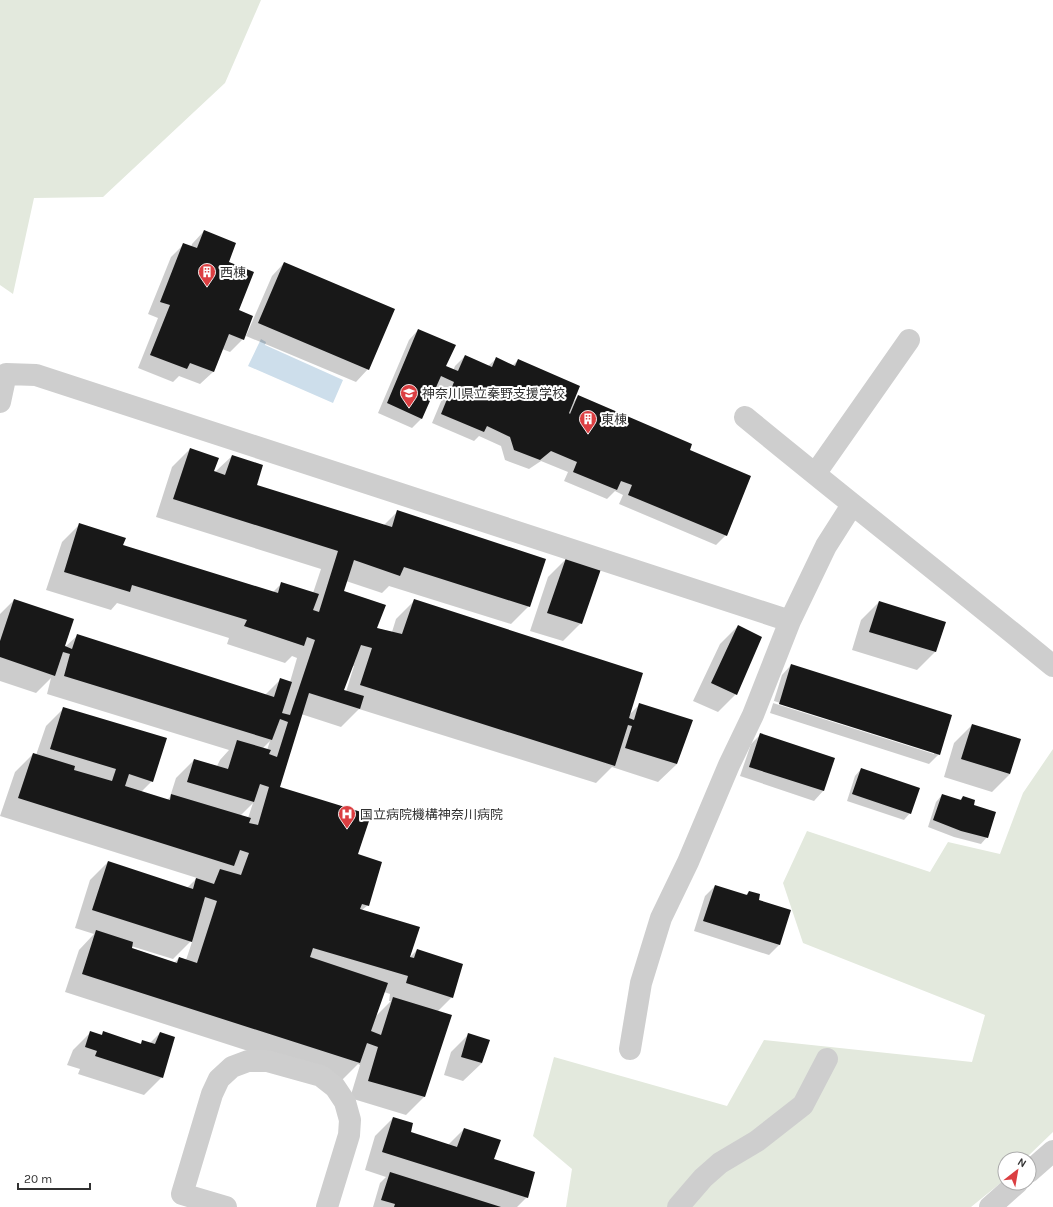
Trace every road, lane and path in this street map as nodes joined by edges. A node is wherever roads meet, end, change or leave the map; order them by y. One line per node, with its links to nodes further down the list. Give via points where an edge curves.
1 (909, 340): 4 (street)
2 (0, 402): 6 (street, via 6,374 36,376)
3 (744, 417): 4 (street)
4 (815, 474): 5 (street)
5 (852, 505): 6 (street, via 826,546); 7 (street)
6 (790, 620): 8 (street, via 753,715 661,918 641,983)
7 (1053, 666)
8 (630, 1049)
9 (827, 1059): 15 (street, via 803,1105 758,1141 720,1163 702,1178)
10 (1053, 1151): 11 (street)
11 (1037, 1165)
12 (1008, 1191): 16 (street)
13 (226, 1207): 14 (street, via 182,1194 212,1094 219,1079 232,1067 248,1061 267,1061 320,1076 335,1087 345,1102 350,1120 349,1135)
14 (327, 1207)
15 (678, 1207)
16 (990, 1207)

